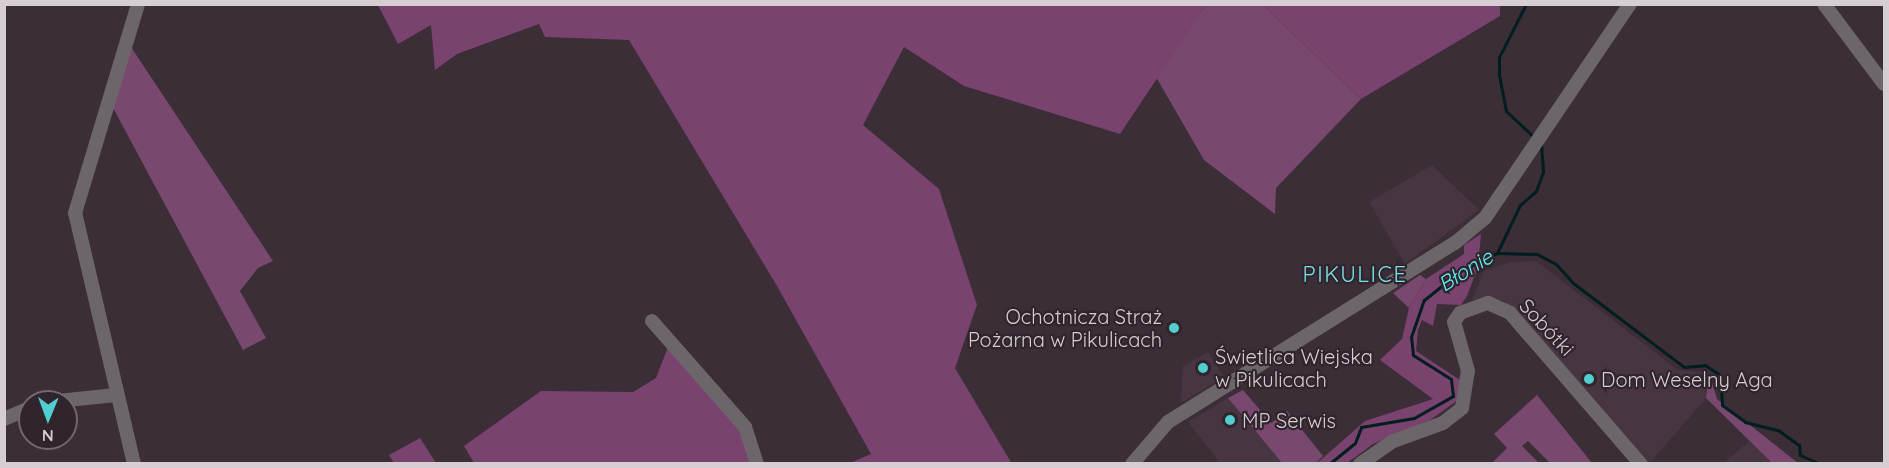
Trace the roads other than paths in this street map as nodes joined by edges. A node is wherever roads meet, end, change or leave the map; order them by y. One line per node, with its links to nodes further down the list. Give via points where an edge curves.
1 (138, 4): 6 (street, via 75,206 77,238)
2 (1630, 4): 12 (street, via 1485,217 1455,243 1168,422)
3 (1824, 4): 4 (street)
4 (1884, 84)
5 (652, 321): 11 (street, via 745,427)
6 (116, 395): 7 (street); 10 (street)
7 (78, 399)
8 (18, 413): 9 (street)
9 (4, 419)
10 (134, 464)
11 (757, 464)
12 (1132, 464)
13 (1360, 464): 14 (street, Sobótki, via 1391,442 1443,423 1462,408 1468,371 1454,322 1460,313 1488,303 1510,313)
14 (1641, 464)

